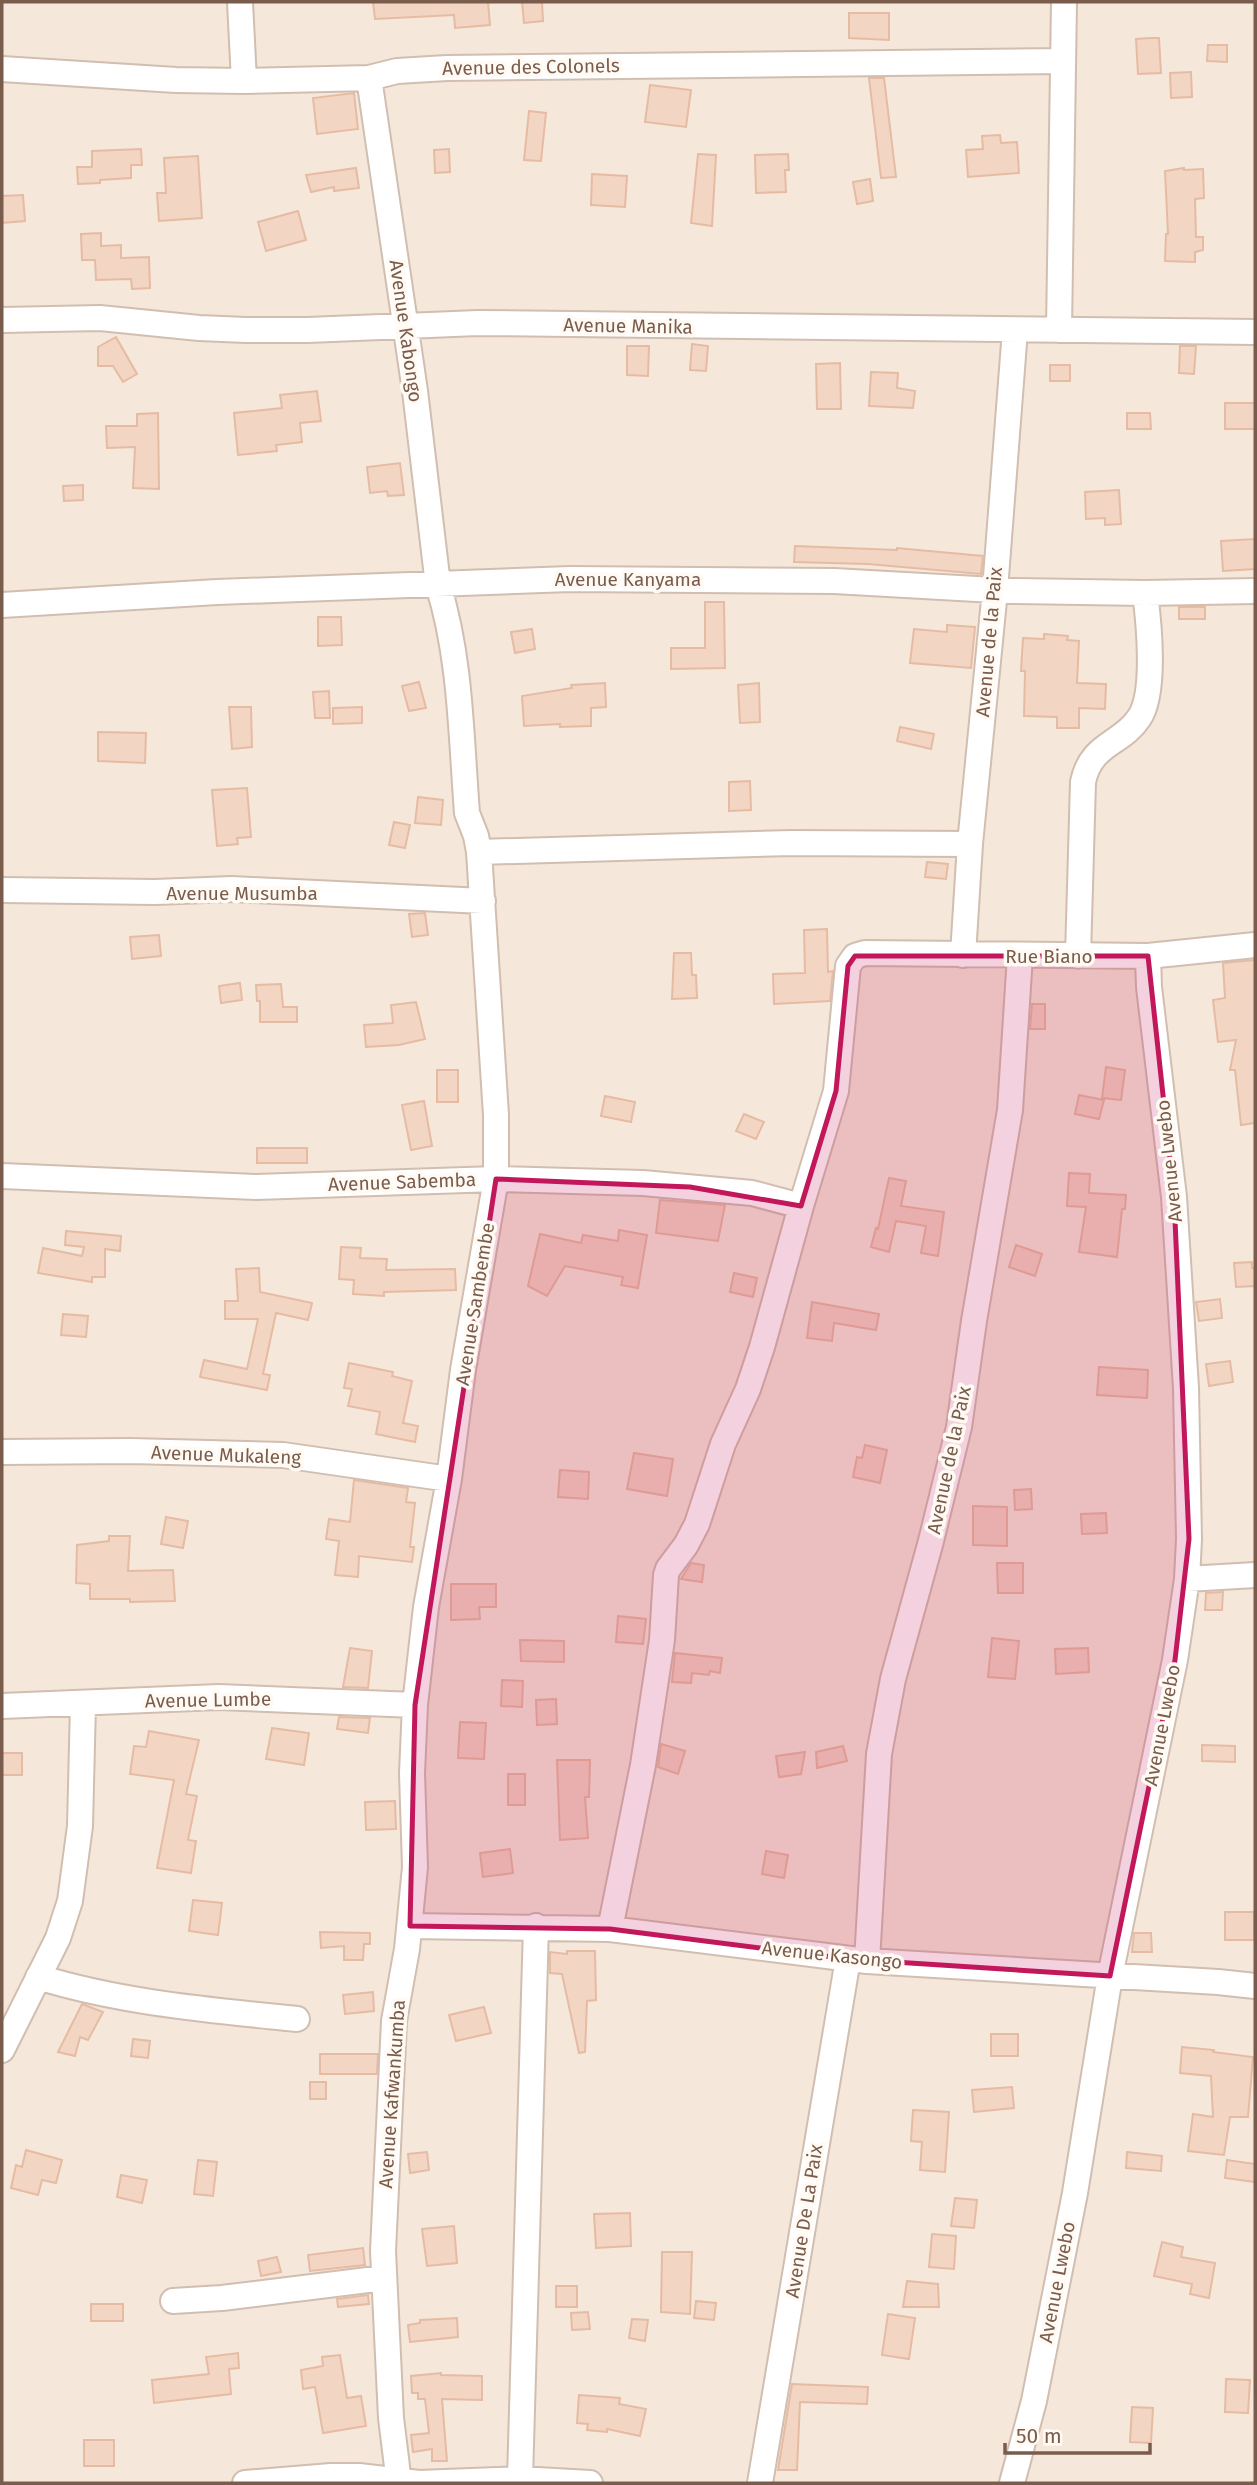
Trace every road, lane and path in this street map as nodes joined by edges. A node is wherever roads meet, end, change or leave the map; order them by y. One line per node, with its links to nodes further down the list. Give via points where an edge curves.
1 (240, 2): 6 (street)
2 (1064, 2): 3 (street)
3 (1062, 61): 5 (street, Avenue des Colonels, via 447,68); 10 (street)
4 (2, 69): 6 (street, Avenue des Colonels)
5 (369, 78): 6 (street, Avenue des Colonels); 8 (street, Avenue Kabongo)
6 (244, 80)
7 (2, 320): 8 (street, Avenue Manika, via 100,318 246,330)
8 (404, 326): 9 (street, Avenue Manika); 12 (street, Avenue Kabongo)
9 (1015, 330): 10 (street, Avenue Manika); 13 (street, Avenue de la Paix)
10 (1059, 330): 11 (street, Avenue Manika)
11 (1255, 332)
12 (438, 584): 13 (street, Avenue Kanyama, via 741,579); 16 (street, Avenue Kanyama); 18 (street, Avenue Kabongo, via 455,660 467,813)
13 (995, 590): 15 (street, Avenue Kanyama); 17 (street, Avenue de la Paix)
14 (1255, 591): 15 (street, Avenue Kanyama)
15 (1145, 593): 24 (street, via 1146,704 1139,720 1086,767 1083,782)
16 (2, 605)
17 (971, 844): 18 (street, via 792,843); 22 (street, Avenue de la Paix)
18 (479, 852): 20 (street, Avenue Sambembe)
19 (2, 890): 20 (street, Avenue Musumba, via 232,889)
20 (483, 901): 27 (street, Avenue Sambembe)
21 (1255, 945): 25 (street, Rue Biano)
22 (963, 955): 23 (street, Rue Biano); 28 (street, Rue Biano, via 865,953 855,956 848,966 836,1091)
23 (1020, 956): 24 (street, Rue Biano); 39 (street, Avenue de la Paix, via 1010,1110 959,1427 893,1679 879,1754)
24 (1077, 956): 25 (street, Rue Biano)
25 (1148, 956): 32 (street, Avenue Lwebo, via 1170,1151 1183,1333)
26 (2, 1176): 27 (street, Avenue Sabemba, via 256,1186)
27 (496, 1179): 28 (street, Avenue Sabemba, via 690,1186 752,1193); 30 (street, Avenue Sambembe)
28 (800, 1206): 38 (street, via 748,1389 723,1444 697,1524 668,1569 643,1765)
29 (2, 1452): 30 (street, Avenue Mukaleng, via 283,1455)
30 (449, 1479): 34 (street, Avenue Sambembe, via 426,1607)
31 (1255, 1574): 32 (street)
32 (1187, 1579): 40 (street, Avenue Lwebo, via 1175,1660)
33 (83, 1704): 34 (street, Avenue Lumbe, via 219,1697); 35 (street, Avenue Lumbe); 42 (street, via 78,1858 58,1938)
34 (415, 1705): 36 (street, Avenue Kafwankumba)
35 (2, 1706)
36 (410, 1926): 37 (street, Avenue Kasongo); 46 (street, Avenue Kafwankumba, via 394,2021)
37 (536, 1926): 38 (street, Avenue Kasongo); 48 (street)
38 (610, 1929): 39 (street, Avenue Kasongo)
39 (857, 1960): 40 (street, Avenue Kasongo); 52 (street, Avenue De La Paix)
40 (1110, 1976): 41 (street, Avenue Kasongo); 53 (street, Avenue Lwebo, via 1075,2193 1034,2401)
41 (1255, 1986)
42 (33, 1987): 43 (street); 44 (street); 45 (street)
43 (2, 1997)
44 (297, 2019)
45 (2, 2050)
46 (384, 2278): 47 (street); 49 (street, Avenue Kafwankumba)
47 (173, 2301)
48 (520, 2479): 49 (street); 51 (street)
49 (398, 2482): 50 (street, via 331,2476)
50 (245, 2483)
51 (590, 2483)
52 (760, 2483)
53 (1012, 2483)

